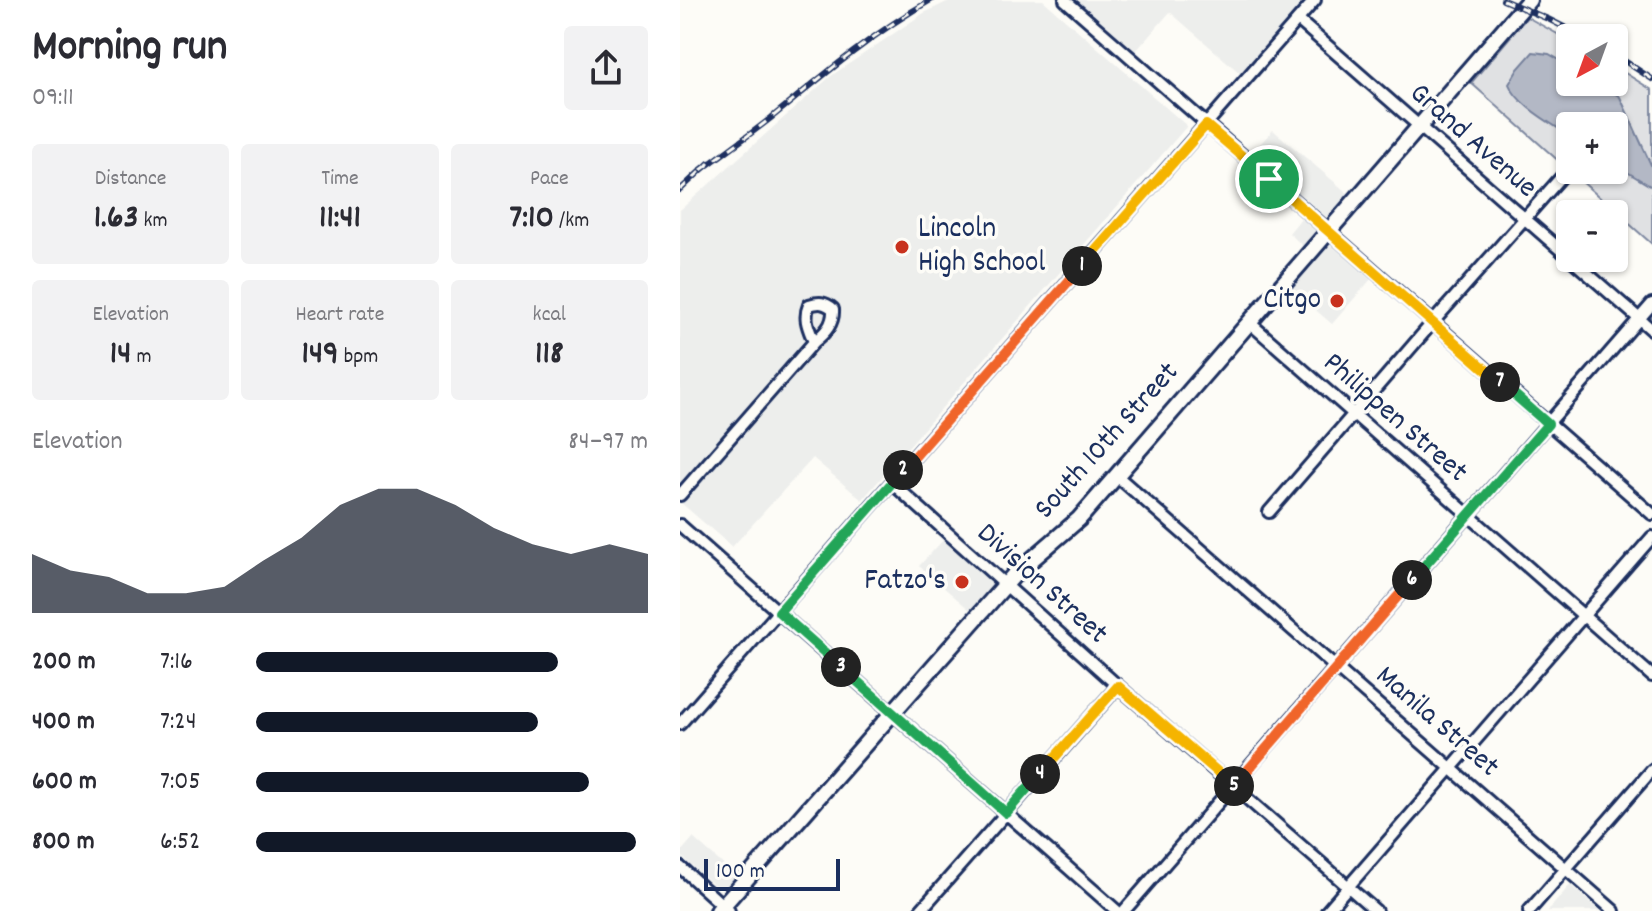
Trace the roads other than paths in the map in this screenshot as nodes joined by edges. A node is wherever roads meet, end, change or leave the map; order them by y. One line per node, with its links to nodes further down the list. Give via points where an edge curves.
1 (1065, 0): 5 (street)
2 (1315, 0): 4 (street)
3 (1529, 0): 6 (street, South 10th Street)
4 (1298, 20): 5 (street); 6 (street, Grand Avenue)
5 (1206, 125): 9 (street); 19 (street)
6 (1419, 127): 8 (street, Grand Avenue); 9 (street, South 10th Street)
7 (1556, 183): 8 (street)
8 (1524, 219): 11 (street, Grand Avenue); 12 (street)
9 (1330, 232): 12 (street); 13 (street, South 10th Street)
10 (1652, 304): 11 (street)
11 (1639, 319): 14 (street, Grand Avenue); 17 (street)
12 (1433, 322): 16 (street); 17 (street)
13 (1250, 323): 16 (street, Philippen Street); 18 (street, South 10th Street)
14 (1652, 330)
15 (814, 342): 20 (street)
16 (1355, 415): 21 (street); 23 (street, Philippen Street)
17 (1548, 424): 22 (street); 23 (street)
18 (1117, 476): 26 (street, South 10th Street, via 1079,519); 29 (street, Manila Street)
19 (892, 483): 26 (street, Division Street); 27 (street)
20 (680, 495)
21 (1269, 512)
22 (1652, 514)
23 (1468, 516): 28 (street, Philippen Street); 29 (street)
24 (680, 525): 27 (street)
25 (1652, 537): 28 (street)
26 (1006, 585): 31 (street, Division Street); 32 (street, South 10th Street)
27 (779, 612): 32 (street); 33 (street)
28 (1584, 616): 30 (street, Philippen Street); 34 (street)
29 (1337, 668): 34 (street, Manila Street); 36 (street)
30 (1652, 676)
31 (1118, 686): 36 (street, Division Street); 37 (street)
32 (892, 712): 37 (street); 41 (street, South 10th Street)
33 (680, 724)
34 (1451, 768): 39 (street, Manila Street); 40 (street)
35 (1652, 770): 39 (street)
36 (1234, 786): 40 (street, Division Street); 44 (street)
37 (1006, 813): 42 (street); 43 (street)
38 (680, 867): 41 (street)
39 (1566, 869): 47 (street); 48 (street, Manila Street)
40 (1348, 887): 45 (street); 46 (street, Division Street)
41 (723, 909)
42 (920, 911)
43 (1117, 911)
44 (1124, 911)
45 (1327, 911)
46 (1376, 911)
47 (1529, 911)
48 (1614, 911)

